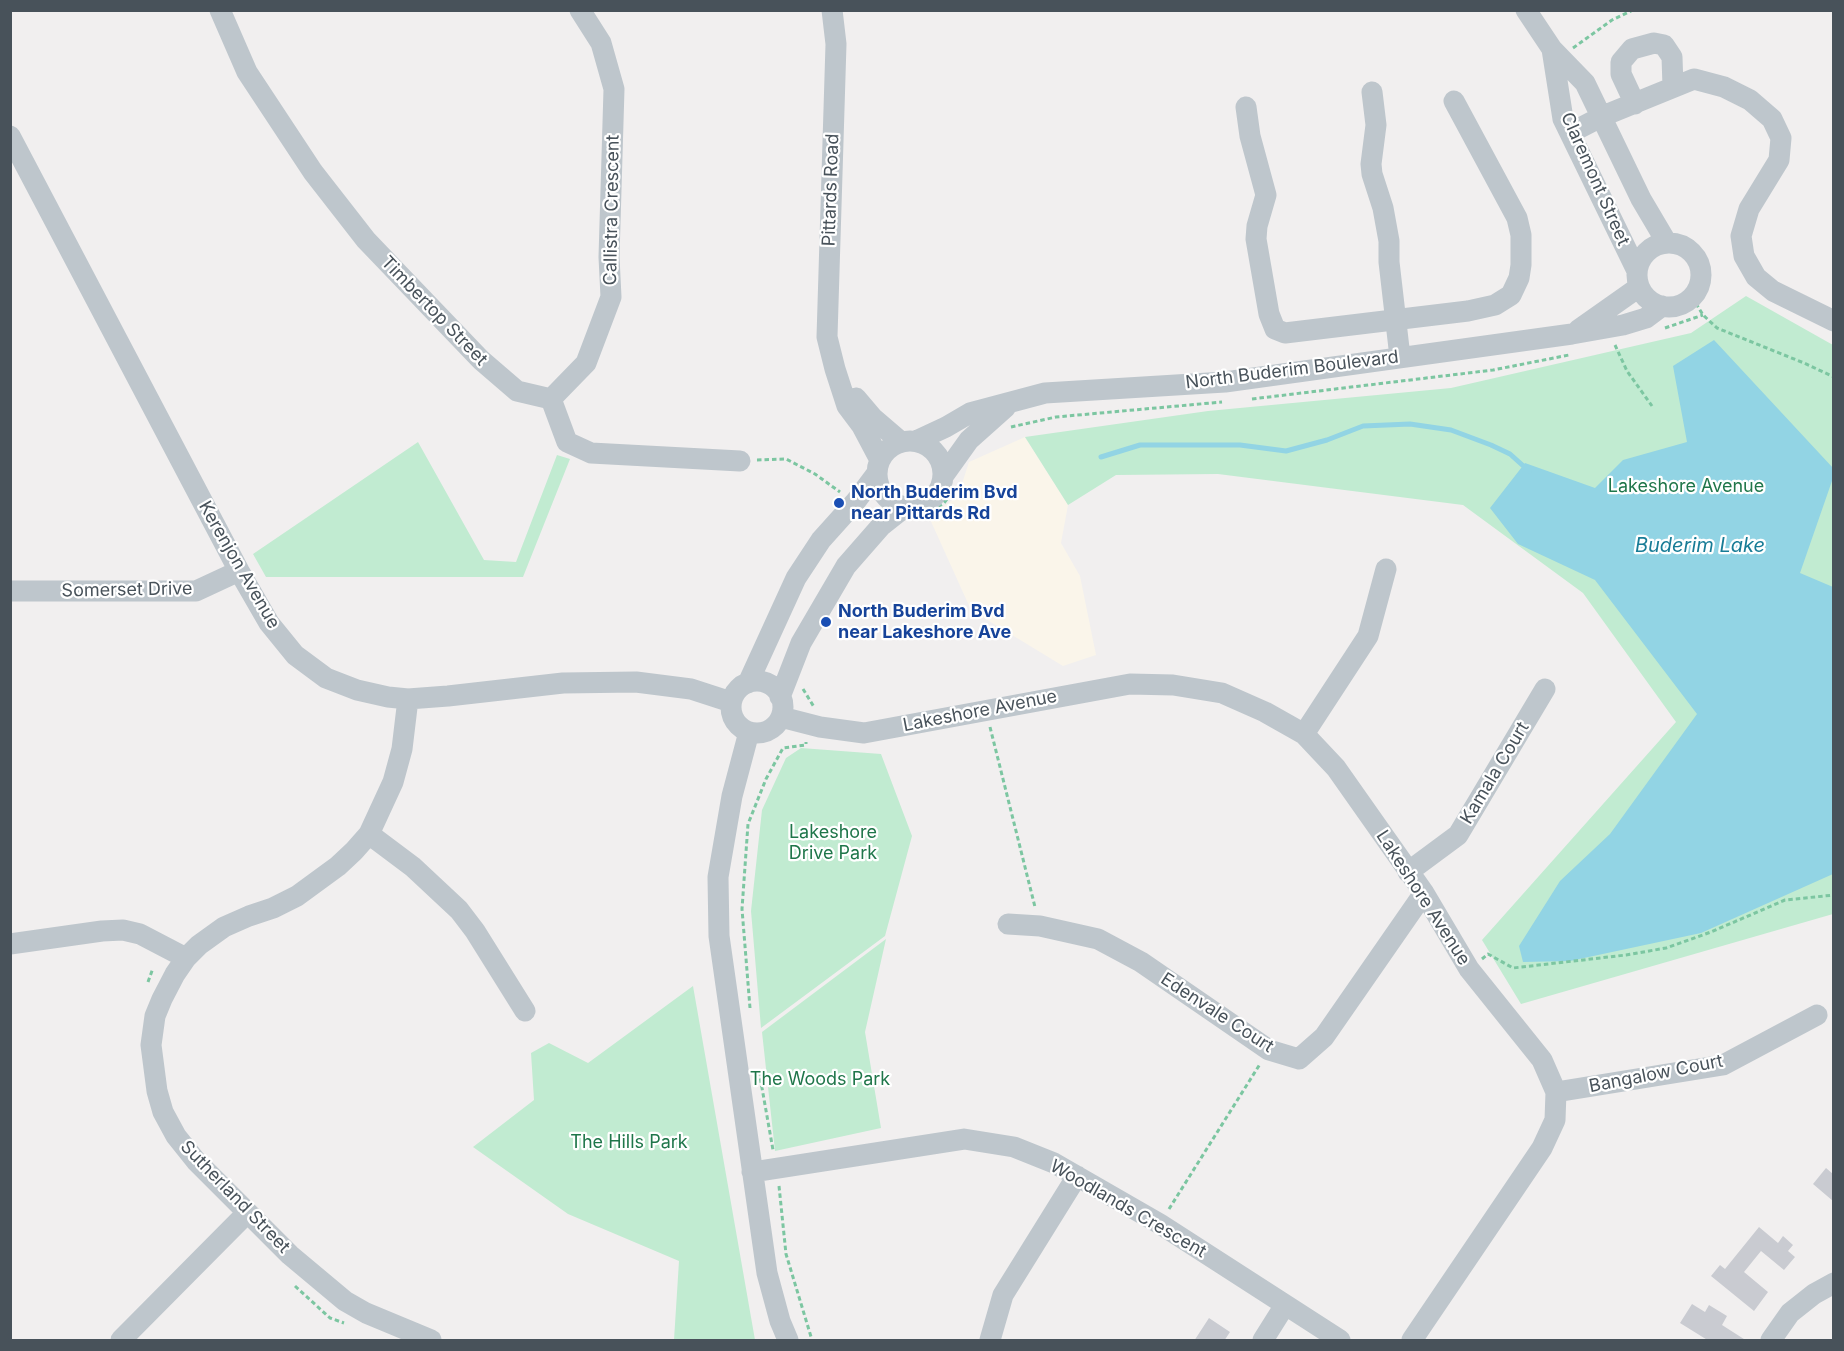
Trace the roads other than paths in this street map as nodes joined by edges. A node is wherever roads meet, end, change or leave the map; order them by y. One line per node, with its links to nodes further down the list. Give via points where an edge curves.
1 (220, 10): 22 (street, Timbertop Street, via 247,72 313,172 366,240 481,360 517,391)
2 (580, 10): 22 (street, Callistra Crescent, via 601,43 614,89 611,297 586,363)
3 (832, 10): 21 (street, Pittards Road, via 836,44 827,337)
4 (1526, 10): 5 (street, Claremont Street)
5 (1552, 49): 11 (street, Claremont Street, via 1585,83); 12 (street, Claremont Street, via 1563,119)
6 (1673, 87): 9 (street); 9 (street, via 1672,57 1664,45 1653,43 1632,49 1621,62 1621,74); 18 (street, via 1694,78 1724,87 1750,100 1772,119 1781,138 1779,160 1749,209 1741,236 1744,256 1756,277 1773,291)
7 (1372, 92): 17 (street, via 1376,125 1372,174 1386,221)
8 (1454, 101): 17 (street, via 1517,218 1522,249 1519,278 1511,295 1485,308)
9 (1635, 104): 11 (street)
10 (1246, 107): 17 (street, via 1265,186 1256,239 1275,329 1285,333)
11 (1603, 116): 12 (street); 14 (street, Claremont Street, via 1641,199)
12 (1570, 133): 15 (street, Claremont Street)
13 (10, 136): 30 (street, Kerenjon Avenue)
14 (1667, 243): 15 (street, via 1650,248 1639,262); 16 (street, via 1678,244 1695,255 1701,274 1698,306)
15 (1638, 279): 16 (street, via 1645,295); 19 (street, North Buderim Boulevard)
16 (1662, 306): 19 (street, North Buderim Boulevard, via 1646,318)
17 (1395, 318): 20 (street)
18 (1833, 321)
19 (1571, 344): 20 (street, North Buderim Boulevard)
20 (1400, 357): 23 (street, North Buderim Boulevard, via 1225,381 1045,393)
21 (834, 369): 24 (street, Pittards Road, via 873,418); 26 (street, Pittards Road, via 847,406 862,426)
22 (551, 399): 25 (street, via 567,442 591,453)
23 (1011, 403): 24 (street, North Buderim Boulevard, via 970,413 946,428); 27 (street, North Buderim Boulevard, via 969,440)
24 (909, 442): 26 (street, via 892,446); 27 (street, via 927,445)
25 (740, 461)
26 (878, 466): 28 (street, via 881,491); 32 (street, via 795,579)
27 (950, 478): 28 (street, via 932,500)
28 (909, 515): 36 (street, via 881,526 846,566 801,643)
29 (1386, 569): 38 (street, via 1368,636)
30 (239, 571): 31 (street, Somerset Drive, via 196,591); 34 (street, Kerenjon Avenue, via 275,631 295,655 326,678 357,690)
31 (10, 591)
32 (748, 683): 35 (street, via 734,694); 36 (street, via 770,685)
33 (1545, 689): 40 (street, Kamala Court, via 1458,835)
34 (408, 699): 35 (street, Kerenjon Avenue, via 563,683 636,682 691,689); 39 (street, Sutherland Street, via 393,782)
35 (731, 702): 37 (street, via 733,717)
36 (781, 707): 37 (street, via 777,724 765,732); 38 (street, Lakeshore Avenue, via 812,725 864,733 1130,684 1173,685 1222,693)
37 (749, 732): 48 (street, via 732,796 718,876 718,903 719,936)
38 (1304, 734): 40 (street, Lakeshore Avenue, via 1335,768)
39 (369, 834): 44 (street, Sutherland Street, via 338,866 297,896 224,927); 45 (street, via 413,867 459,910)
40 (1408, 872): 41 (street, Lakeshore Avenue)
41 (1424, 893): 42 (street, Edenvale Court, via 1324,1037 1299,1059 1269,1050 1141,962 1098,939 1040,926); 47 (street, Lakeshore Avenue, via 1469,969 1542,1060)
42 (1008, 924)
43 (10, 944): 44 (street, via 123,930 140,934)
44 (186, 958): 50 (street, Sutherland Street, via 154,1016 151,1045 157,1091 176,1136)
45 (525, 1011)
46 (1817, 1015): 47 (street, Bangalow Court, via 1723,1065)
47 (1556, 1092): 59 (street, Lakeshore Avenue, via 1555,1120 1542,1148)
48 (753, 1172): 49 (street, Woodlands Crescent, via 964,1139 1014,1148); 55 (street, via 767,1273)
49 (1077, 1176): 52 (street, Woodlands Crescent); 56 (street, via 1003,1295)
50 (247, 1213): 53 (street); 54 (street, Sutherland Street, via 345,1301)
51 (1833, 1283): 60 (street, via 1790,1313)
52 (1285, 1305): 57 (street); 58 (street, Woodlands Crescent)
53 (121, 1341)
54 (431, 1341)
55 (788, 1341)
56 (990, 1341)
57 (1263, 1341)
58 (1340, 1341)
59 (1412, 1341)
60 (1771, 1341)

